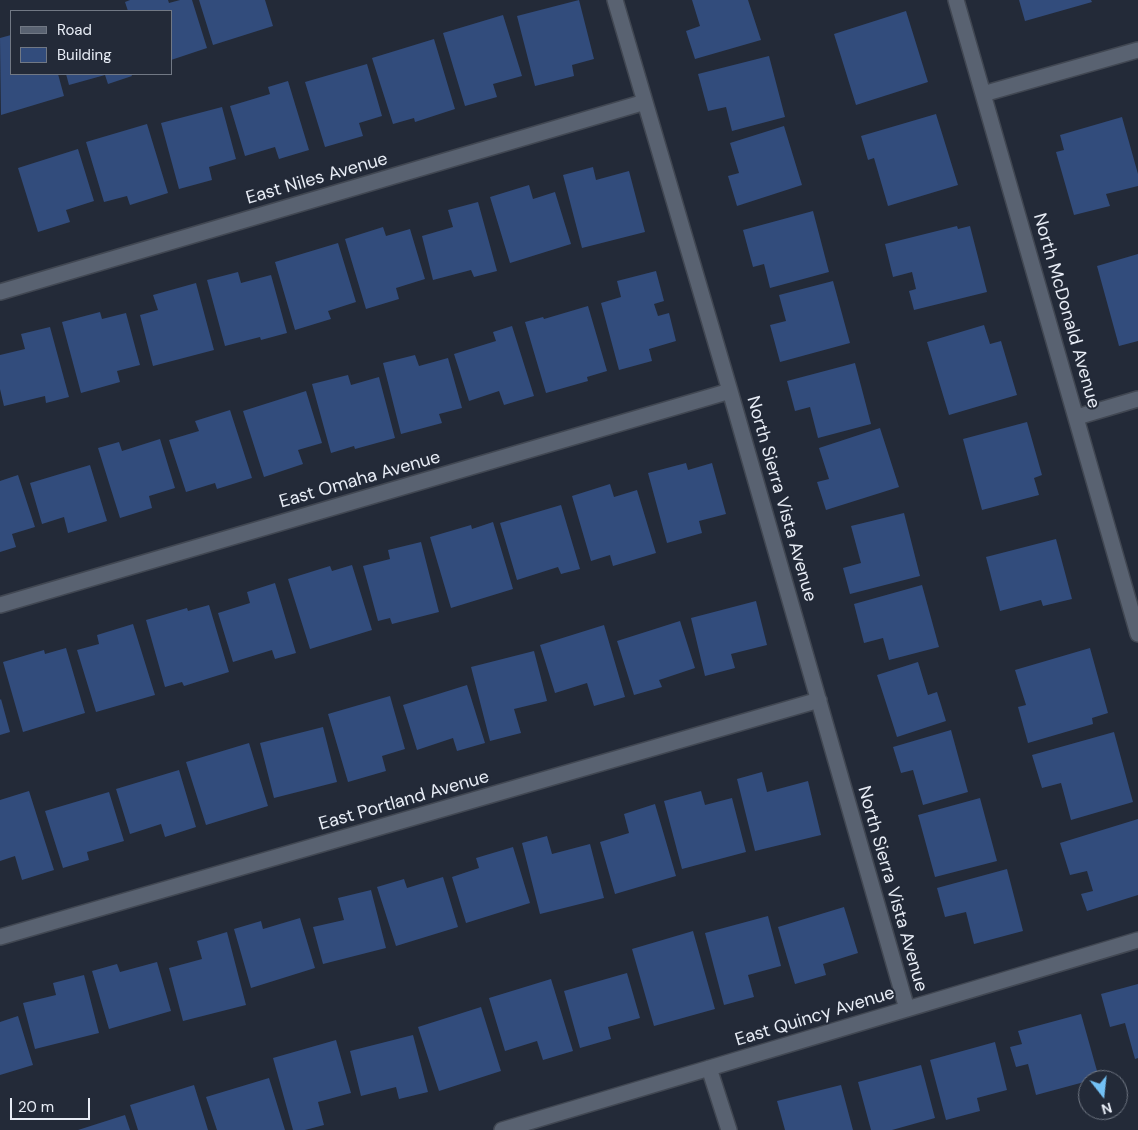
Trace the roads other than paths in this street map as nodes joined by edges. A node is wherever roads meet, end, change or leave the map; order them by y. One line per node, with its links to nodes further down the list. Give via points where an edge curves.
1 (615, 0): 5 (street, North Sierra Vista Avenue)
2 (956, 0): 4 (street, North McDonald Avenue)
3 (1138, 50): 4 (street)
4 (983, 94): 9 (street, North McDonald Avenue)
5 (645, 102): 6 (street, East Niles Avenue); 7 (street, North Sierra Vista Avenue)
6 (0, 292)
7 (730, 391): 10 (street, East Omaha Avenue); 12 (street, North Sierra Vista Avenue)
8 (1138, 399): 9 (street)
9 (1077, 417): 11 (street, North McDonald Avenue)
10 (0, 605)
11 (1138, 634)
12 (819, 700): 13 (street, East Portland Avenue); 15 (street, North Sierra Vista Avenue)
13 (0, 938)
14 (1138, 940): 15 (street, East Quincy Avenue)
15 (906, 1009): 16 (street, East Quincy Avenue)
16 (709, 1068): 17 (street, East Quincy Avenue); 18 (street)
17 (502, 1130)
18 (728, 1130)

